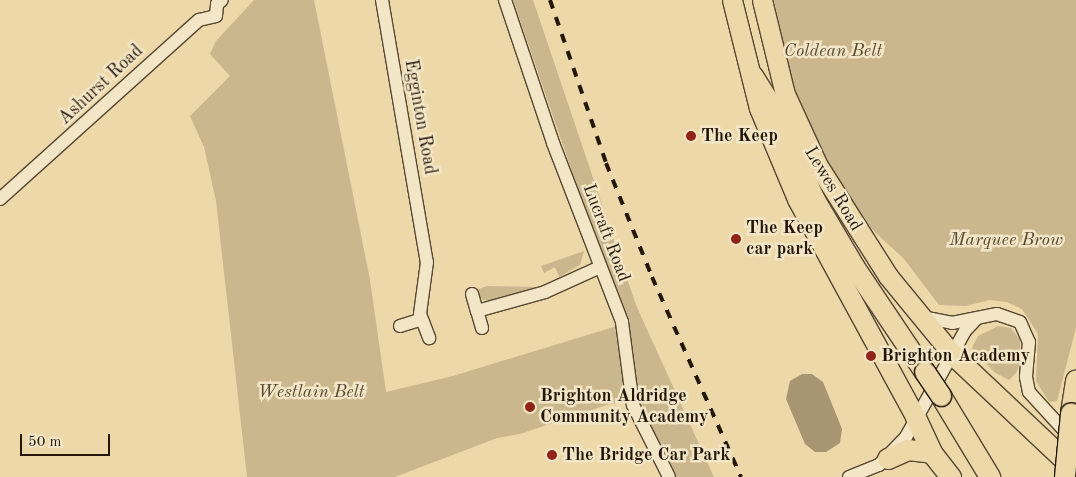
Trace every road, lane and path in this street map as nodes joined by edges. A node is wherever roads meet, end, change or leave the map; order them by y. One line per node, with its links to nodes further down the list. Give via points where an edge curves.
1 (222, 0): 7 (street, Ashurst Road, via 217,4 216,16 199,20)
2 (382, 0): 13 (street, Egginton Road, via 417,241 426,270)
3 (505, 0): 8 (street, Lucraft Road, via 553,143)
4 (732, 0): 6 (main road)
5 (762, 0): 11 (main road, Lewes Road, via 785,94 808,147 853,223)
6 (753, 76): 19 (main road, via 760,108 797,199); 27 (highway, bridge, via 770,102 815,200 855,268 941,396)
7 (0, 199)
8 (600, 266): 10 (street, via 544,292); 24 (street, Lucraft Road, via 622,322 633,405)
9 (472, 294): 10 (street)
10 (477, 311): 15 (street)
11 (920, 316): 12 (street, via 952,323); 17 (main road, Lewes Road)
12 (978, 318): 17 (street, via 965,331); 20 (street, via 997,314 1020,322 1029,342 1026,377 1029,392)
13 (420, 320): 14 (street); 16 (street)
14 (400, 326)
15 (482, 328)
16 (429, 338)
17 (952, 354): 19 (street); 23 (highway)
18 (1076, 380): 28 (highway, bridge)
19 (916, 418): 21 (highway); 22 (street)
20 (1076, 442)
21 (932, 453): 22 (highway, via 908,450); 26 (highway)
22 (888, 459): 25 (street)
23 (1076, 471)
24 (669, 477)
25 (848, 477)
26 (951, 477)
27 (990, 477)
28 (1065, 477)

